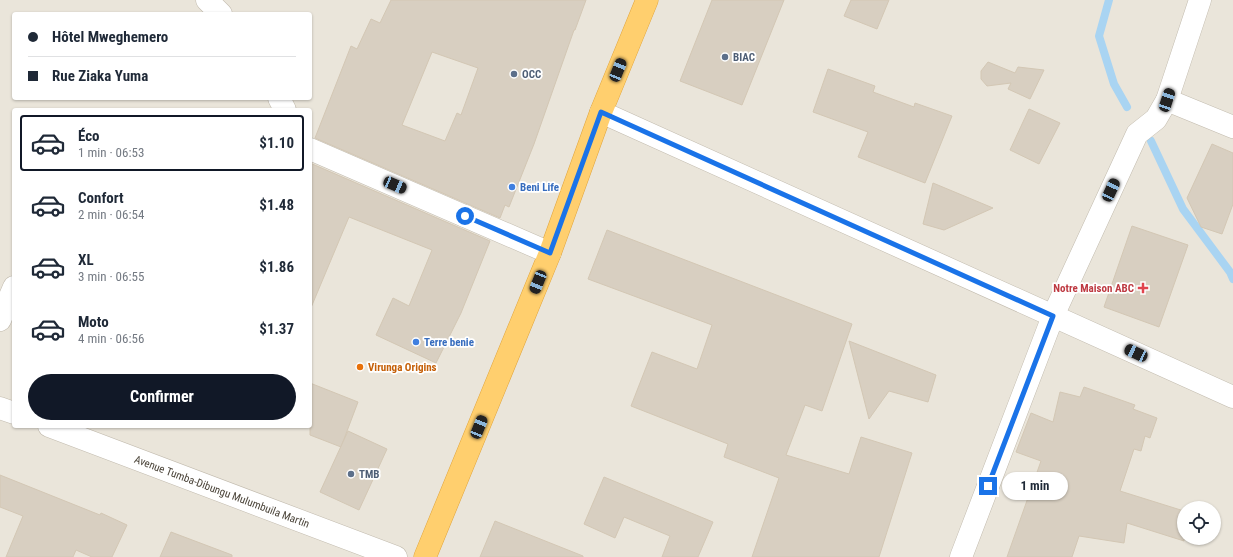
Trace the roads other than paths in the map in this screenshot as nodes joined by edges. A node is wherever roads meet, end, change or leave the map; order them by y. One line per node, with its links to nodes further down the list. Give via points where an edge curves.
1 (207, 0): 4 (street)
2 (647, 0): 6 (highway)
3 (1200, 0): 5 (street)
4 (219, 12)
5 (1167, 100): 7 (street); 11 (street, via 1156,120 1137,134)
6 (601, 112): 9 (highway); 11 (street)
7 (1233, 127)
8 (312, 150): 9 (street)
9 (550, 253): 18 (highway)
10 (12, 292): 12 (street)
11 (1053, 316): 13 (street); 19 (street)
12 (0, 320)
13 (1233, 397)
14 (0, 408): 15 (street)
15 (12, 412)
16 (54, 428): 17 (street, Avenue Tumba-Dibungu Mulumbuila Martin)
17 (396, 557)
18 (425, 557)
19 (961, 557)

